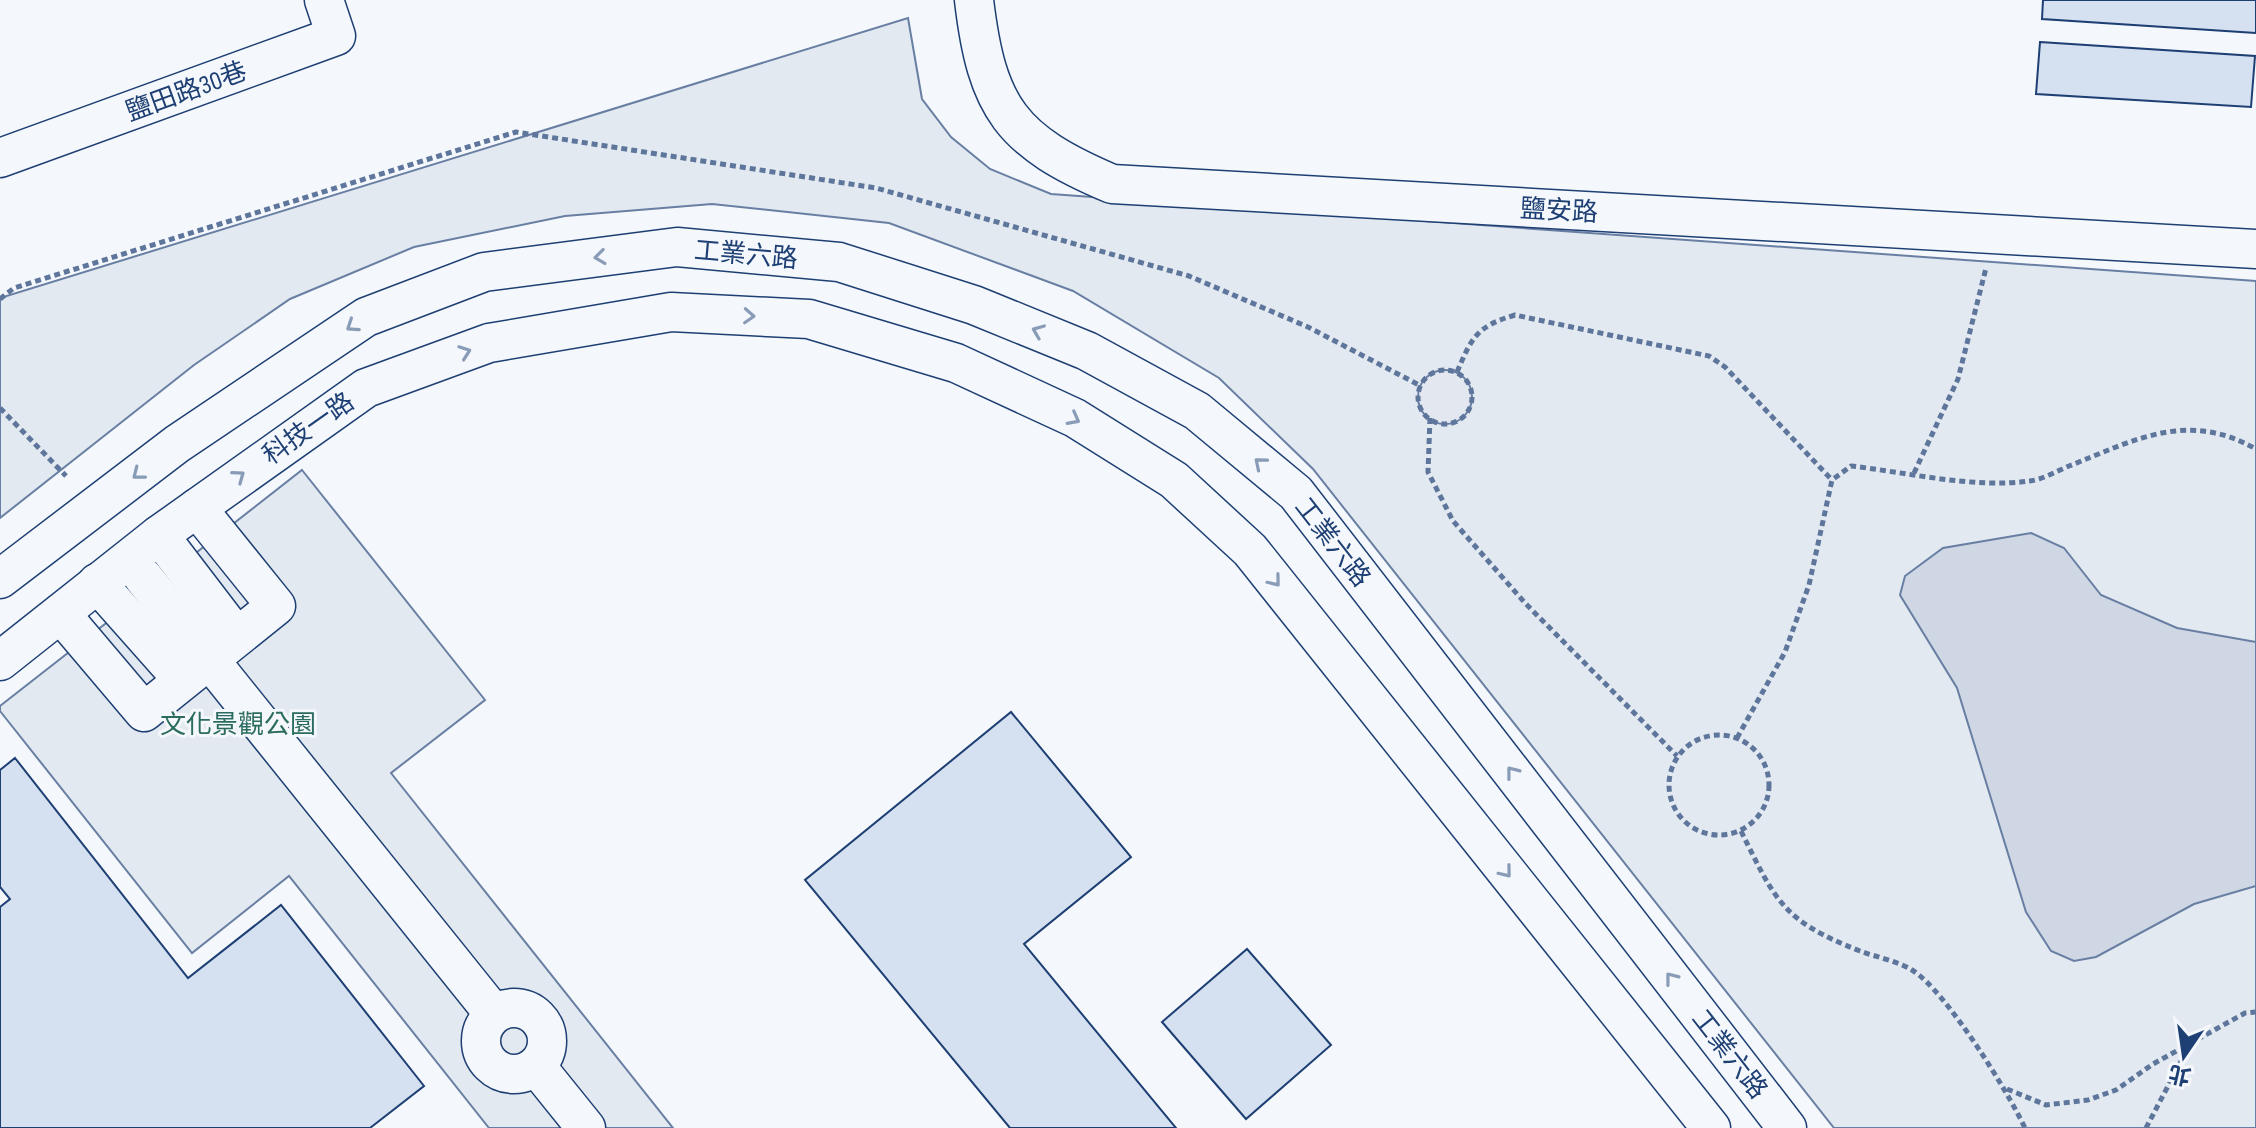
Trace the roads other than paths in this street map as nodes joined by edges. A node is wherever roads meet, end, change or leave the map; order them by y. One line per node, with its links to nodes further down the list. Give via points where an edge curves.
1 (324, 0): 3 (street, 鹽田路30巷, via 336,36)
2 (974, 0): 4 (street, 鹽安路, via 979,44 995,97 1019,132 1062,163 1112,184)
3 (0, 158)
4 (2256, 249)
5 (197, 508): 6 (street, 科技一路); 11 (street, via 276,606); 14 (street, 科技一路, one-way to 14, via 366,388 489,343 671,312 809,319 956,363 1075,418 1174,480 1250,550)
6 (159, 535): 9 (street, 科技一路); 11 (street)
7 (143, 577): 11 (street)
8 (0, 579): 15 (street, 工業六路, one-way to 8, via 1296,493 1197,411 1087,351 974,305 839,262 677,247 484,272 366,317 177,444)
9 (97, 583): 10 (street, 科技一路); 11 (street)
10 (61, 614): 11 (street, via 144,712); 12 (street, 科技一路)
11 (210, 659): 13 (street, via 494,1014 515,1007 536,1016 547,1035 536,1066)
12 (0, 661)
13 (586, 1128)
14 (1711, 1128)
15 (1787, 1128)

